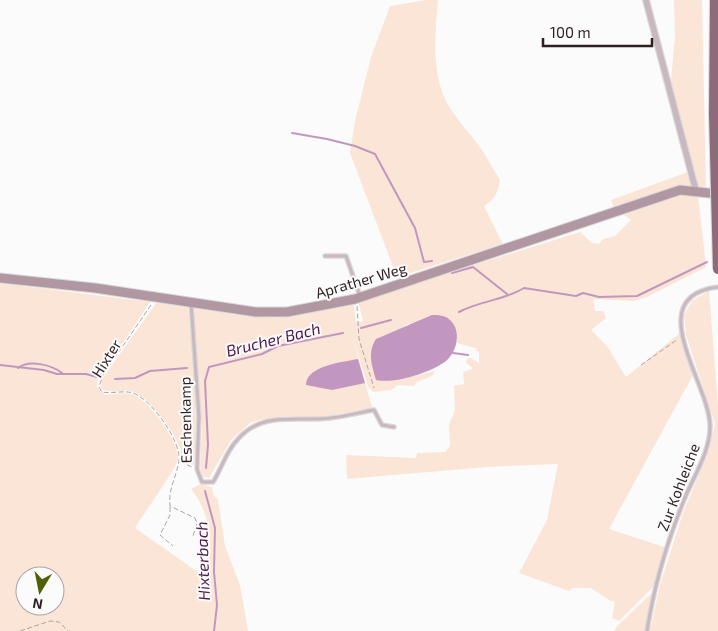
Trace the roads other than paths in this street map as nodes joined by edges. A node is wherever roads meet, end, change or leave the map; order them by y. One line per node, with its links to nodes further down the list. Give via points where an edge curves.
1 (646, 0): 3 (street)
2 (715, 0): 6 (highway, bridge)
3 (696, 191): 4 (street, Aprather Weg); 9 (street, Aprather Weg, via 680,190)
4 (718, 194)
5 (326, 256): 9 (lane, via 346,256)
6 (718, 269)
7 (0, 278): 10 (street, Aprather Weg, via 96,288)
8 (718, 286): 12 (lane, Zur Kohleiche, via 706,288 685,302 680,318 708,409 710,433 672,532 655,589)
9 (357, 298): 10 (street, Aprather Weg, via 287,312 256,312)
10 (191, 303): 11 (lane, Eschenkamp, via 199,417 197,469 202,482 212,482 238,438 253,426 288,418 317,419 374,410 382,425)
11 (394, 427)
12 (647, 631)

